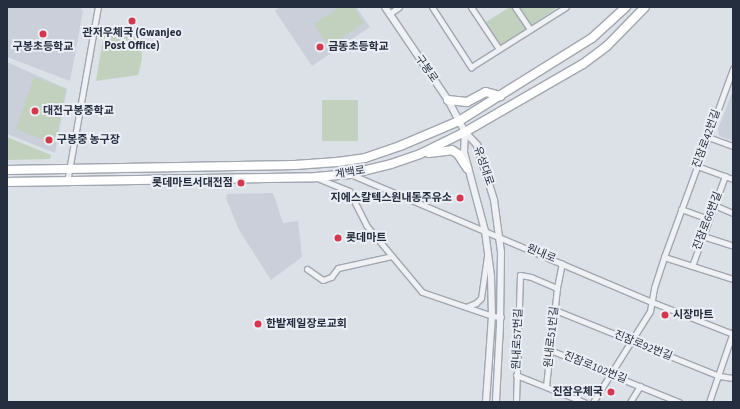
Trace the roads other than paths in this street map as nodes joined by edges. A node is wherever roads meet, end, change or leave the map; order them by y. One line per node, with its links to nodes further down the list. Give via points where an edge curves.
1 (98, 7): 26 (street)
2 (385, 7): 11 (street, 구봉로)
3 (399, 7): 11 (street)
4 (432, 7): 14 (street, via 471,66)
5 (471, 7): 14 (street)
6 (515, 7): 13 (street)
7 (566, 7): 13 (street)
8 (622, 7): 12 (main road)
9 (626, 7): 12 (main road, 계백로)
10 (645, 7): 19 (main road, 계백로, via 607,46 583,64)
11 (389, 14): 17 (street, 구봉로)
12 (619, 15): 16 (main road, 계백로, via 592,38)
13 (530, 29): 14 (street)
14 (499, 49)
15 (733, 68): 20 (street, 진잠로42번길)
16 (500, 96): 17 (main road, via 486,92 467,102); 18 (main road, 계백로)
17 (448, 100): 18 (street, 구봉로)
18 (459, 121): 19 (street, 구봉로); 26 (main road, 계백로, via 365,158 337,162)
19 (465, 132): 22 (main road, 계백로); 24 (street, 유성대로, via 464,152); 39 (street, 유성대로, via 477,146 494,200)
20 (708, 137): 21 (street); 23 (street, 진잠로42번길)
21 (733, 146)
22 (420, 154): 24 (main road, via 452,150 458,154); 27 (main road, 계백로)
23 (697, 166): 28 (street); 34 (street, 진잠로42번길)
24 (467, 168): 37 (street, 유성대로)
25 (7, 170): 26 (main road, 계백로)
26 (69, 170): 32 (street)
27 (350, 174): 29 (main road, 계백로); 37 (street, 원내로)
28 (725, 176): 30 (street); 33 (street, 진잠로66번길)
29 (316, 178): 32 (main road, 계백로); 42 (street, via 349,191 366,225)
30 (733, 179)
31 (7, 182): 32 (main road, 계백로)
32 (67, 182)
33 (714, 205): 35 (street); 36 (street, 진잠로66번길)
34 (681, 209): 36 (street); 43 (street, 진잠로42번길)
35 (733, 213)
36 (709, 219): 38 (street, 진잠로66번길)
37 (485, 231): 39 (street, 원내로); 41 (street, 유성대로)
38 (703, 236): 40 (street); 45 (street, 진잠로66번길)
39 (500, 237): 44 (street, 원내로); 53 (street, 유성대로)
40 (733, 246)
41 (488, 247): 50 (street, via 481,298); 52 (street, 유성대로)
42 (392, 256): 46 (street, via 338,268 331,277 323,280); 50 (street, via 422,292)
43 (664, 257): 45 (street); 49 (street, 진잠로42번길)
44 (562, 263): 48 (street, 원내로51번길); 49 (street, 원내로)
45 (692, 266): 47 (street)
46 (307, 269)
47 (733, 279)
48 (557, 288): 51 (street, 원내로51번길); 58 (street, 원내로57번길, via 520,275)
49 (652, 302): 54 (street, 원내로); 55 (street, 진잠로42번길, via 650,311)
50 (466, 308): 52 (street)
51 (555, 310): 55 (street, 진잠로92번길); 56 (street, 원내로51번길)
52 (492, 316): 53 (street); 63 (street, 유성대로)
53 (500, 317): 64 (street, 유성대로)
54 (733, 333): 59 (street)
55 (632, 341): 57 (street, 진잠로42번길); 59 (street, 진잠로92번길)
56 (550, 350): 57 (street, 진잠로102번길); 61 (street, 원내로51번길)
57 (610, 374): 62 (street, 진잠로102번길); 67 (street, 진잠로42번길)
58 (516, 375): 61 (street); 65 (street, 원내로57번길)
59 (719, 376): 60 (street, 진잠로92번길); 70 (street)
60 (733, 378)
61 (546, 386): 66 (street)
62 (640, 386): 68 (street, 진잠로102번길); 69 (street, 진잠로102번길)
63 (486, 402)
64 (496, 402)
65 (516, 402)
66 (584, 402)
67 (593, 402)
68 (630, 402)
69 (679, 402)
70 (709, 402)

